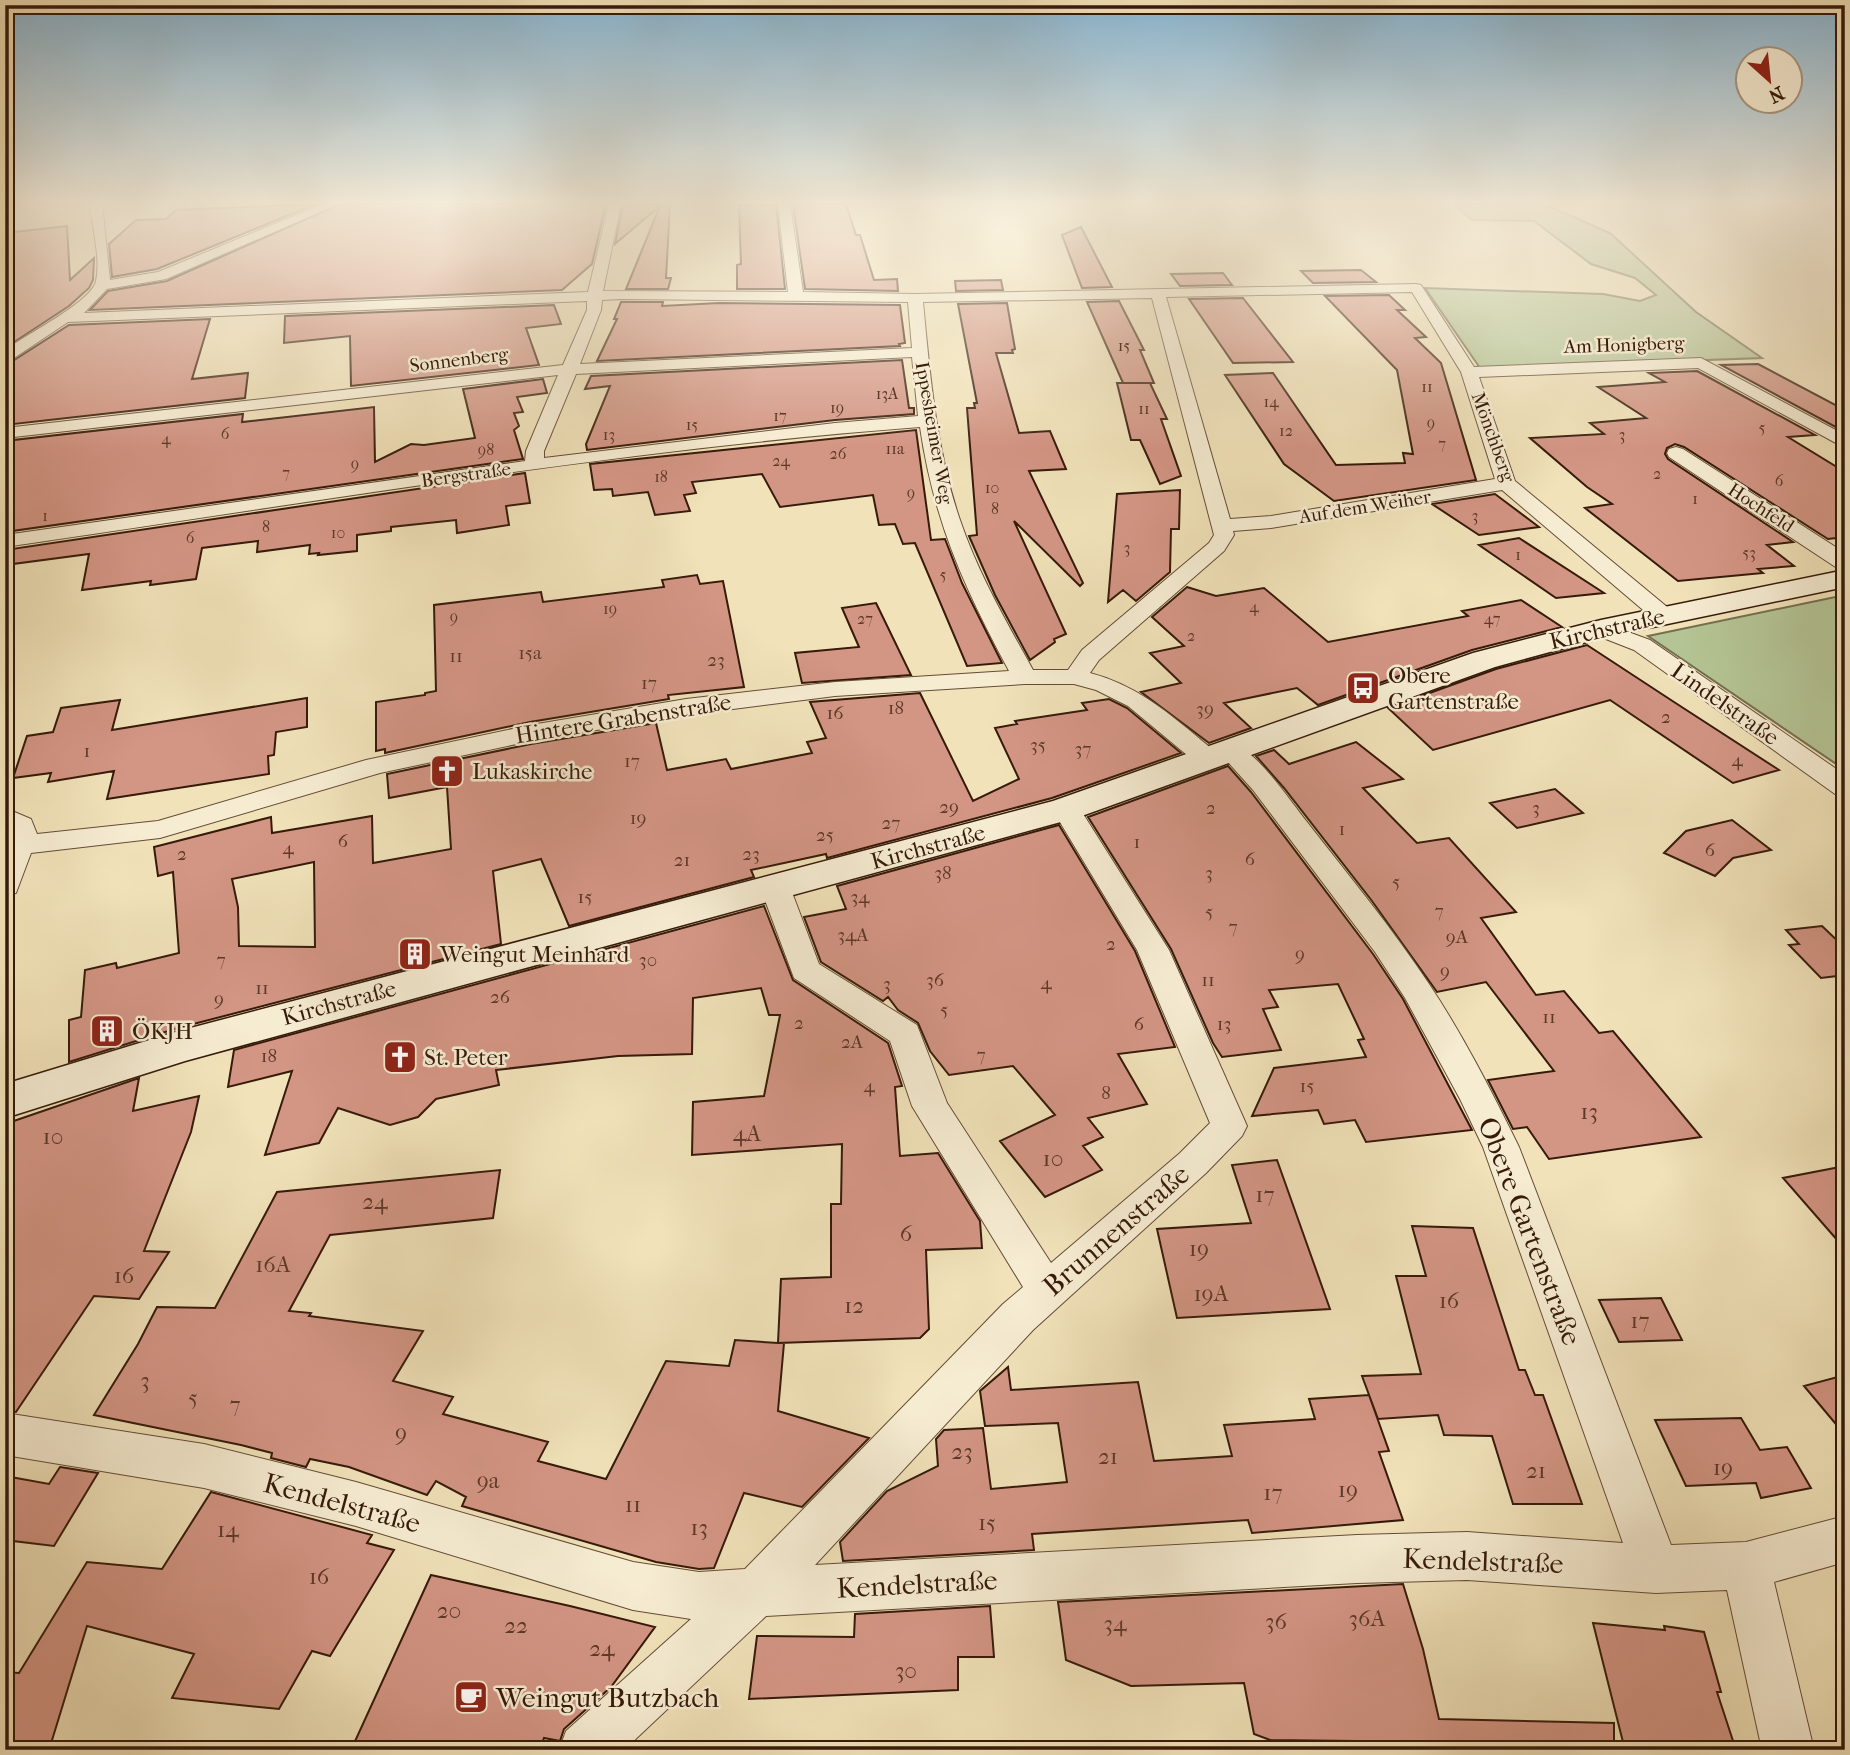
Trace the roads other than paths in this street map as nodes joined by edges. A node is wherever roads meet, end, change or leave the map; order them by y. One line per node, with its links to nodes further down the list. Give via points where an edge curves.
1 (102, 286): 8 (street, via 85,306)
2 (597, 286): 5 (street)
3 (795, 286): 6 (street)
4 (1158, 293): 7 (street); 12 (street, Mönchberg, via 1416,288); 19 (street)
5 (595, 296): 6 (street); 8 (street); 11 (street)
6 (796, 297): 7 (street)
7 (915, 298): 9 (street, Ippesheimer Weg)
8 (66, 318): 10 (street)
9 (920, 352): 11 (street, Sonnenberg); 13 (street, Ippesheimer Weg)
10 (5, 359)
11 (571, 369): 14 (street, Sonnenberg); 17 (street, via 535,451)
12 (1469, 372): 15 (street, Am Honigberg, via 1701,363); 18 (street, Mönchberg)
13 (928, 421): 17 (street, Bergstraße, via 835,428); 25 (street, Ippesheimer Weg, via 959,548)
14 (5, 433)
15 (1845, 443)
16 (1676, 453): 21 (street, Hochfeld)
17 (534, 466): 20 (street, Bergstraße)
18 (1506, 483): 19 (street, Auf dem Weiher); 23 (street, Mönchberg)
19 (1223, 526): 26 (street, via 1217,547 1108,638)
20 (5, 541)
21 (1845, 563)
22 (1845, 578): 23 (street, Kirchstraße)
23 (1664, 616): 24 (street, Kirchstraße)
24 (1601, 629): 27 (street, Kirchstraße, via 1484,660); 28 (street, Lindelstraße, via 1642,645)
25 (1025, 677): 26 (street, Hintere Grabenstraße); 31 (street, Hintere Grabenstraße, via 790,693 599,721 375,766 160,829)
26 (1075, 677): 27 (street, Hintere Grabenstraße, via 1137,701)
27 (1219, 755): 29 (street, Kirchstraße); 39 (street, Obere Gartenstraße, via 1263,784 1386,945 1472,1088 1501,1147 1537,1241)
28 (1845, 788)
29 (1066, 809): 33 (street, Kirchstraße); 35 (street, Brunnenstraße, via 1153,950 1229,1126)
30 (5, 816): 31 (street, via 21,825)
31 (20, 845): 32 (street)
32 (5, 886)
33 (775, 887): 34 (street, Kirchstraße, via 178,1047); 35 (street, via 805,970 905,1034 930,1106)
34 (5, 1101)
35 (1047, 1291): 40 (street, Brunnenstraße)
36 (5, 1434): 40 (street, Kendelstraße, via 204,1466 356,1504 633,1586 699,1596)
37 (1845, 1539): 38 (street, Kendelstraße)
38 (1746, 1566): 39 (street, Kendelstraße); 42 (street)
39 (1656, 1569): 40 (street, Kendelstraße, via 1467,1556)
40 (756, 1594): 41 (street, Brunnenstraße)
41 (585, 1750)
42 (1787, 1750)

